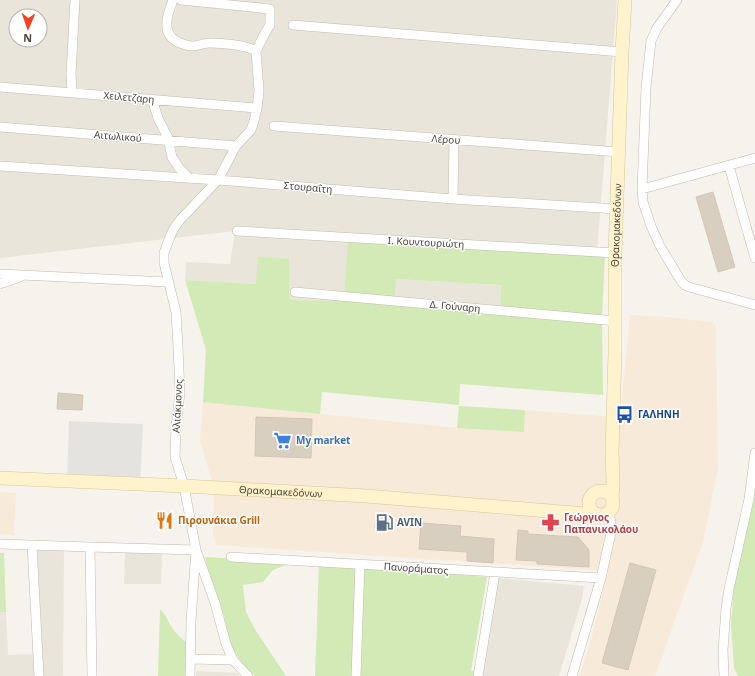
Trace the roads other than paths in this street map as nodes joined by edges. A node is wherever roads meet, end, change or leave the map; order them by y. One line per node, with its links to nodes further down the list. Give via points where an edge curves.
1 (76, 0): 10 (street)
2 (173, 0): 7 (street, via 167,16 167,25 168,35 174,40 190,46 212,43 244,46)
3 (181, 0): 7 (street, via 270,8 270,25)
4 (625, 0): 8 (main road, Θρακομακεδόνων)
5 (677, 0): 24 (street, via 650,41)
6 (293, 25): 8 (street)
7 (256, 51): 12 (street, Αλιάκμονος, via 259,91)
8 (622, 52): 18 (main road, Θρακομακεδόνων)
9 (0, 86): 10 (street, Χειλετζαρη)
10 (72, 92): 11 (street, Χειλετζαρη)
11 (152, 99): 12 (street, Χειλετζαρη); 15 (street)
12 (257, 108): 17 (street, Αλιάκμονος, via 250,130)
13 (274, 126): 16 (street, Λέρου)
14 (0, 127): 15 (street, Αιτωλικού)
15 (169, 140): 17 (street, Αιτωλικού); 22 (street, via 172,157)
16 (454, 140): 18 (street, Λέρου); 25 (street)
17 (236, 146): 23 (street, Αλιάκμονος)
18 (619, 152): 26 (main road, Θρακομακεδόνων)
19 (755, 158): 21 (street)
20 (0, 166): 22 (street, Στουραΐτη)
21 (729, 166): 24 (street); 29 (street)
22 (189, 178): 23 (street, Στουραΐτη)
23 (218, 180): 25 (street, Στουραΐτη); 32 (street, Αλιάκμονος, via 173,230 164,253)
24 (642, 189): 35 (street, via 644,208 655,235 685,285)
25 (453, 199): 26 (street, Στουραΐτη)
26 (617, 209): 28 (main road, Θρακομακεδόνων)
27 (236, 231): 28 (street, Ι. Κουντουριώτη)
28 (616, 253): 36 (main road, Θρακομακεδόνων)
29 (755, 258)
30 (0, 274): 31 (street)
31 (26, 276): 32 (street); 33 (street)
32 (168, 282): 40 (street, Αλιάκμονος, via 176,312 180,393 175,457)
33 (0, 284)
34 (295, 292): 36 (street, Δ. Γούναρη)
35 (755, 305)
36 (616, 321): 37 (main road, Θρακομακεδόνων)
37 (612, 451): 41 (main road, Θρακομακεδόνων, via 604,479); 42 (main road, Θρακομακεδόνων)
38 (755, 454): 62 (street, via 749,499 726,608)
39 (0, 478): 40 (main road, Θρακομακεδόνων)
40 (184, 486): 43 (main road, Θρακομακεδόνων, via 398,498); 48 (street, Αλιάκμονος)
41 (593, 496): 42 (main road, via 600,491); 43 (main road, Θρακομακεδόνων); 44 (main road, via 590,508)
42 (612, 498): 44 (main road, Θρακομακεδόνων, via 612,508)
43 (561, 512): 44 (main road, Θρακομακεδόνων)
44 (604, 514): 52 (street, via 611,523)
45 (0, 544): 46 (street)
46 (32, 545): 47 (street); 55 (street)
47 (90, 547): 48 (street); 56 (street)
48 (196, 550): 53 (street); 54 (street, Αλιάκμονος)
49 (231, 557): 50 (street, Πανοράματος)
50 (360, 564): 51 (street, Πανοράματος); 59 (street)
51 (495, 573): 52 (street, Πανοράματος); 60 (street)
52 (601, 578): 61 (street)
53 (190, 659): 54 (street); 57 (street)
54 (233, 660): 58 (street, Αλιάκμονος)
55 (39, 676)
56 (92, 676)
57 (190, 676)
58 (248, 676)
59 (356, 676)
60 (478, 676)
61 (572, 676)
62 (724, 676)

